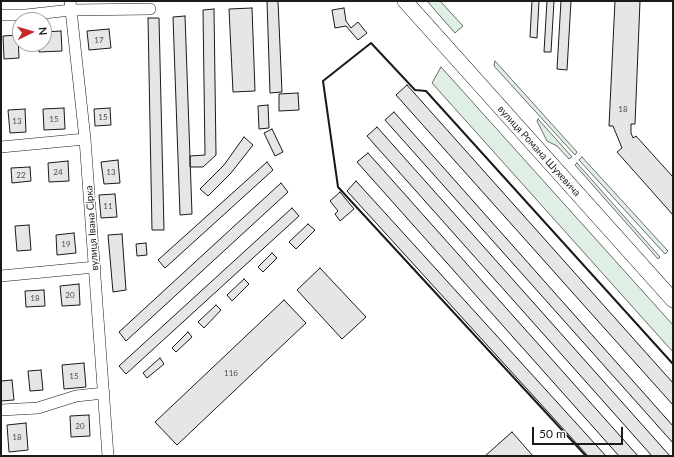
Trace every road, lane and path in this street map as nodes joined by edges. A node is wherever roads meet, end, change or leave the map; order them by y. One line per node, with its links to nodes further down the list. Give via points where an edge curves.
1 (405, 1): 9 (main road, вулиця Романа Шухевича)
2 (71, 6): 3 (street); 4 (street, via 26,15); 5 (street, вулиця Івана Сірка)
3 (150, 9)
4 (1, 16)
5 (85, 139): 6 (street); 7 (street, вулиця Івана Сірка)
6 (1, 147)
7 (94, 268): 8 (street); 10 (street, вулиця Івана Сірка)
8 (1, 276)
9 (673, 300)
10 (104, 393): 11 (street, via 76,396 38,408); 12 (street, вулиця Івана Сірка)
11 (1, 410)
12 (108, 456)

